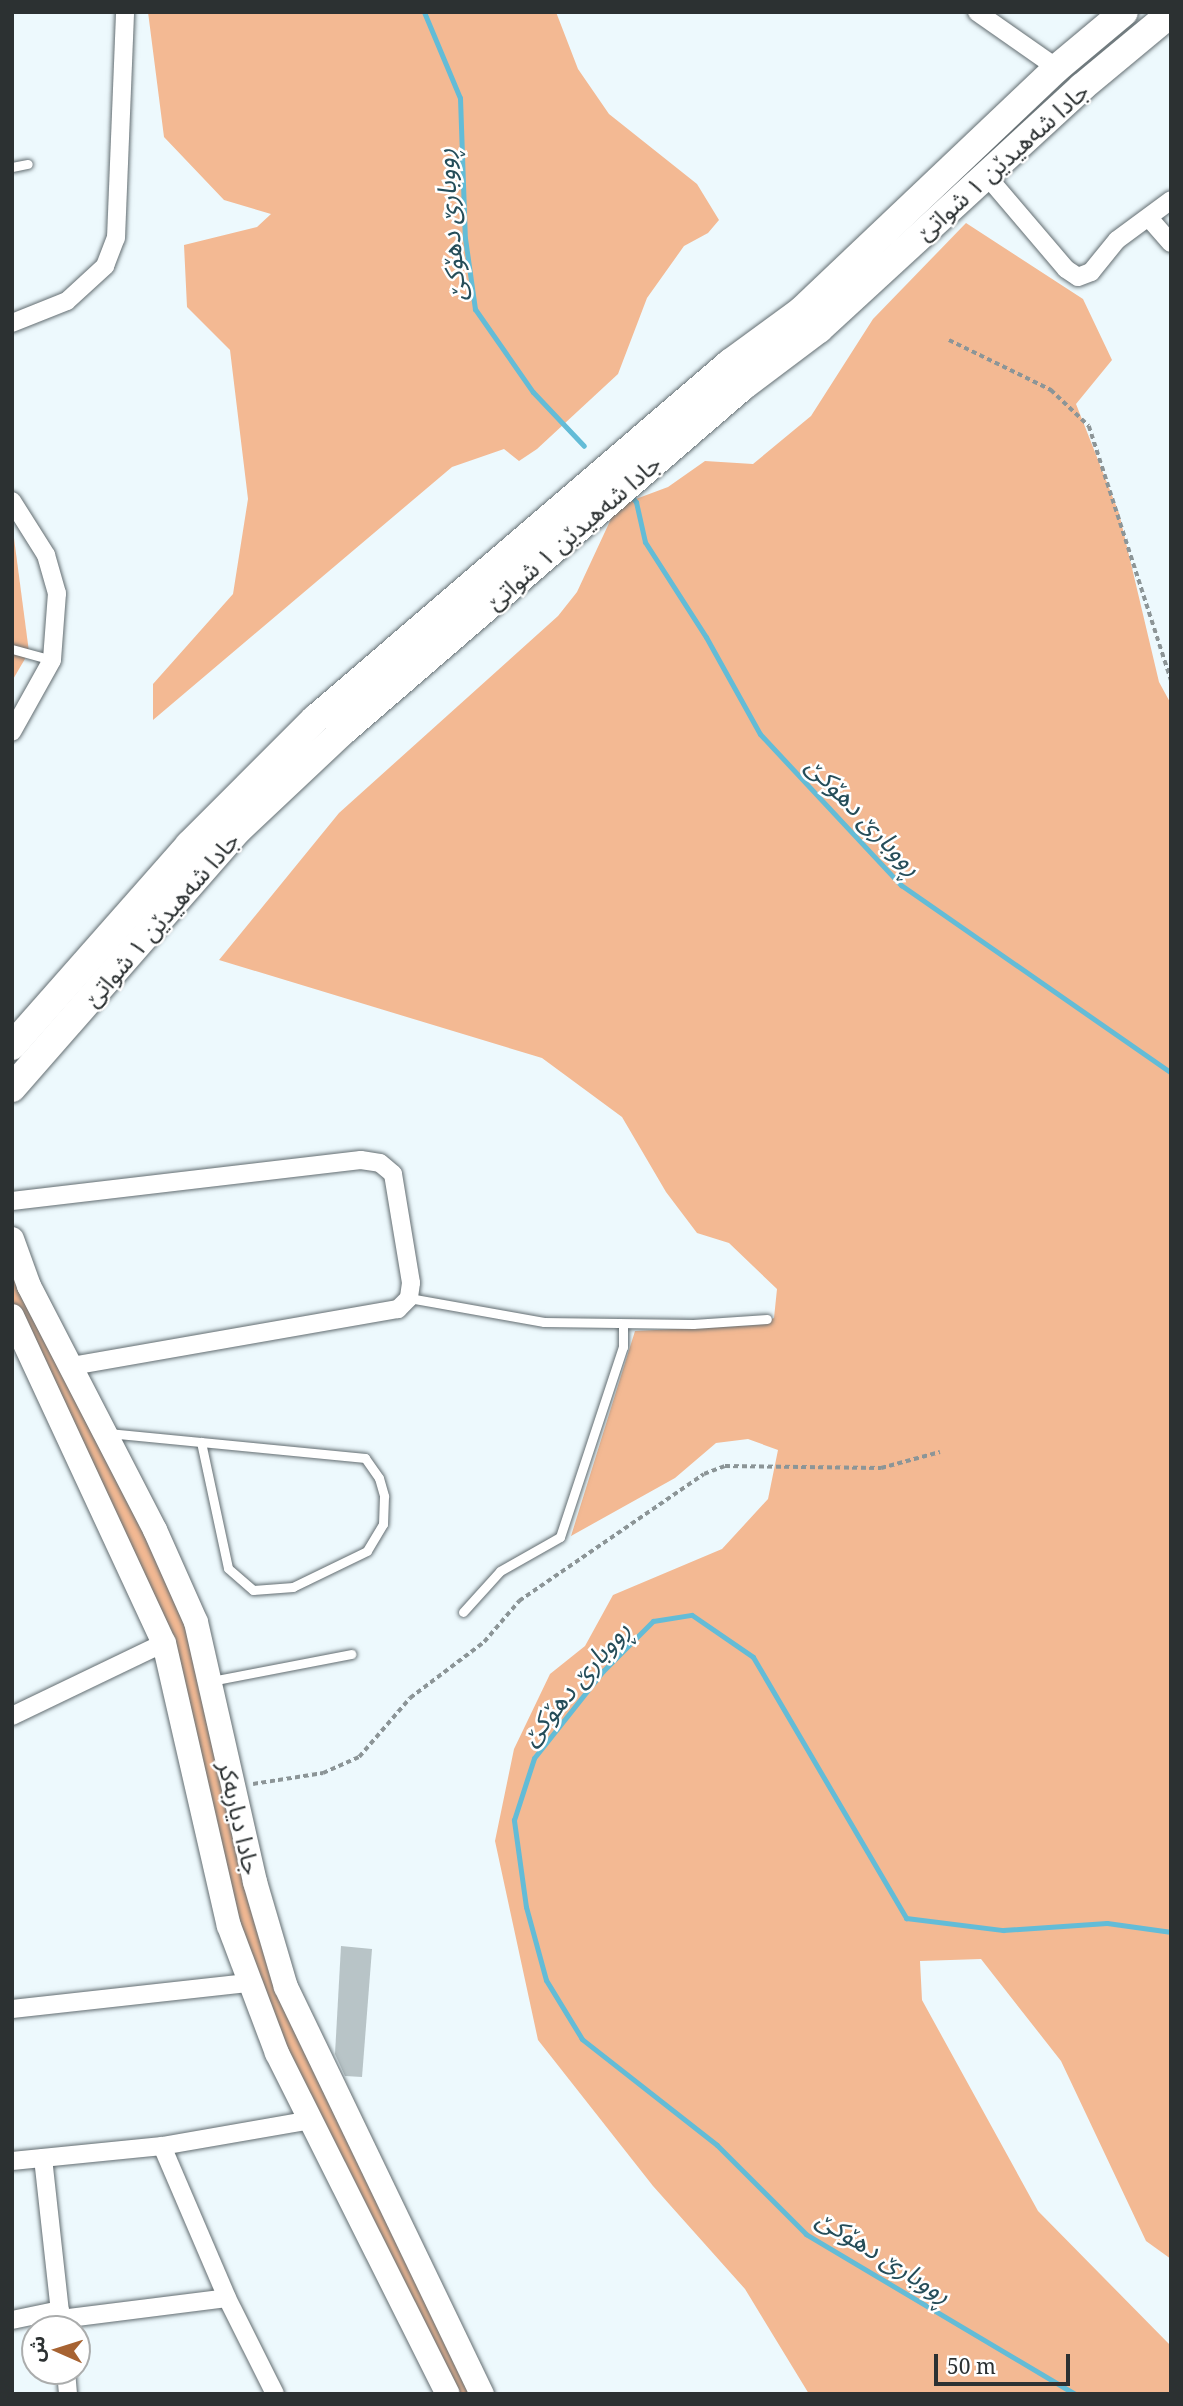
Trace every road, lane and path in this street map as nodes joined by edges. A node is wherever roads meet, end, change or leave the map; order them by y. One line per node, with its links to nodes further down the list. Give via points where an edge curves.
1 (125, 12): 12 (street, via 116,238 105,266 67,301)
2 (977, 12): 5 (street)
3 (1124, 12): 5 (main road, جادا شەهیدێن ١ شواتێ)
4 (1166, 25): 8 (main road, جادا شەهیدێن ١ شواتێ)
5 (1057, 68): 14 (main road, جادا شەهیدێن ١ شواتێ)
6 (28, 164): 7 (lane)
7 (12, 167)
8 (986, 175): 10 (street, via 1066,269 1078,277 1091,272 1117,240); 14 (main road, جادا شەهیدێن ١ شواتێ, via 819,329)
9 (1171, 200): 10 (street)
10 (1149, 218): 11 (street)
11 (1171, 243)
12 (12, 323)
13 (949, 340): 19 (path, via 1051,390 1089,426)
14 (736, 375): 16 (main road, جادا شەهیدێن ١ شواتێ)
15 (12, 501): 18 (street, via 46,555 57,593)
16 (522, 559): 21 (main road, جادا شەهیدێن ١ شواتێ, via 315,719 189,845); 22 (main road, جادا شەهیدێن ١ شواتێ, via 239,829)
17 (12, 649): 18 (lane)
18 (52, 660): 20 (street)
19 (1171, 680)
20 (12, 732)
21 (12, 1046)
22 (12, 1088)
23 (12, 1201): 25 (street, via 362,1160 380,1163 393,1174 411,1283)
24 (12, 1239): 29 (main road, جادا دیاربه‌كر, via 29,1286)
25 (409, 1298): 28 (lane, via 544,1322); 29 (street, via 398,1308)
26 (12, 1316): 33 (main road, جادا دیاربه‌كر)
27 (767, 1319): 28 (lane)
28 (623, 1324): 34 (lane, via 623,1347 560,1537 500,1571)
29 (73, 1366): 30 (main road, جادا دیاربه‌كر)
30 (109, 1437): 31 (lane); 33 (main road); 37 (main road, جادا دیاربه‌كر, via 196,1622)
31 (201, 1442): 31 (lane, via 365,1458 379,1478 384,1496 383,1524 367,1550 293,1587 253,1590 228,1568)
32 (940, 1452): 39 (path, via 881,1468 725,1466 704,1474 519,1601 484,1642 411,1698 359,1757 323,1773)
33 (81, 1457): 35 (main road, جادا دیاربه‌كر)
34 (463, 1612)
35 (164, 1643): 38 (street); 40 (main road, جادا دیاربه‌كر, via 229,1926)
36 (351, 1654): 37 (lane)
37 (209, 1682): 39 (main road, جادا دیاربه‌كر)
38 (12, 1716)
39 (233, 1787): 51 (main road, جادا دیاربه‌كر, via 286,1987)
40 (248, 1983): 41 (street); 42 (main road, جادا دیاربه‌كر)
41 (12, 2009)
42 (311, 2120): 43 (street); 50 (main road, جادا دیاربه‌كر)
43 (162, 2146): 44 (street); 46 (street)
44 (43, 2158): 45 (street); 47 (street)
45 (12, 2161)
46 (227, 2298): 48 (street); 49 (street)
47 (61, 2315)
48 (91, 2315)
49 (275, 2394)
50 (448, 2394)
51 (482, 2394)

